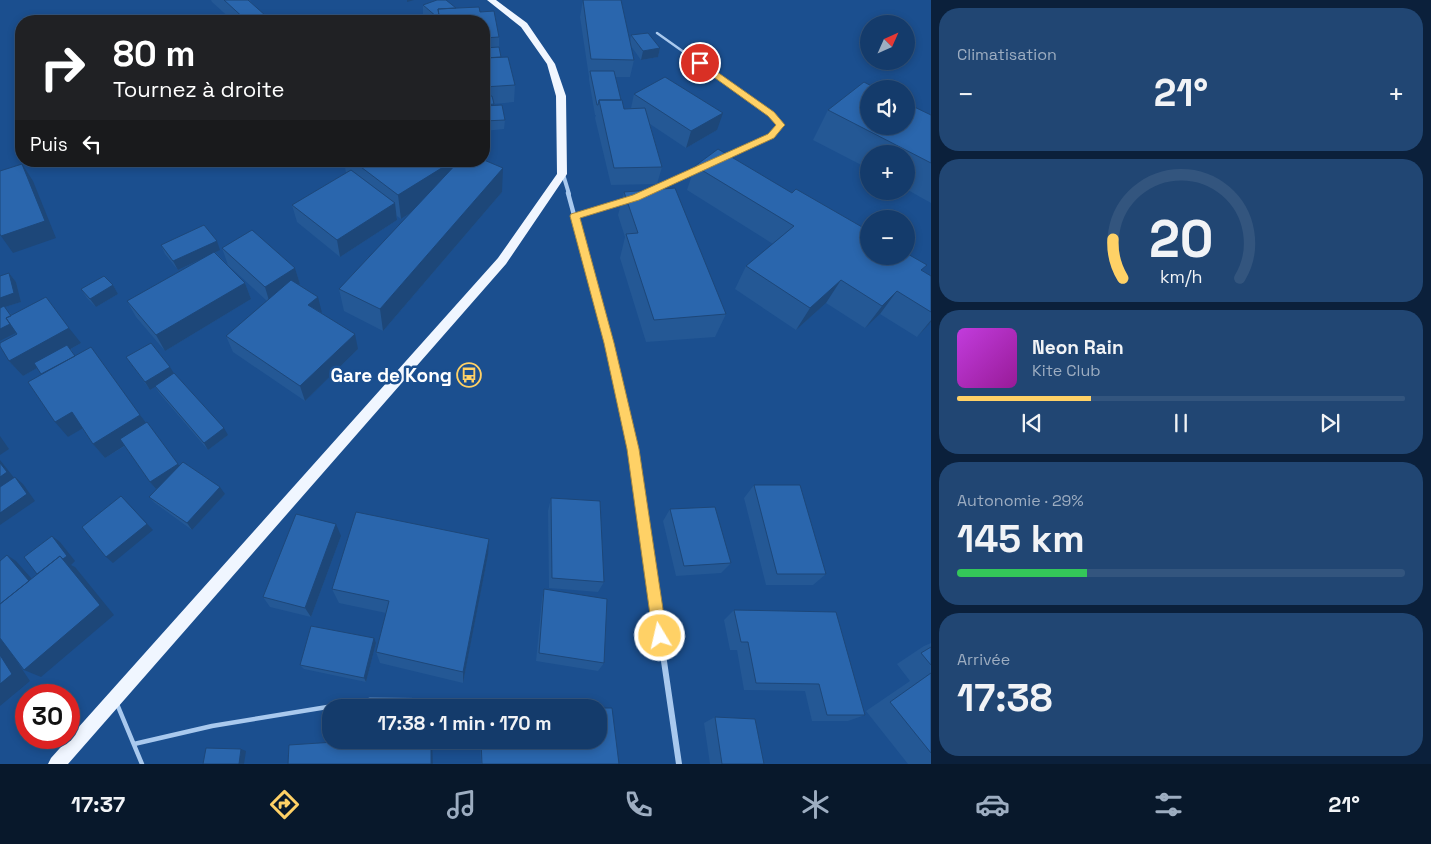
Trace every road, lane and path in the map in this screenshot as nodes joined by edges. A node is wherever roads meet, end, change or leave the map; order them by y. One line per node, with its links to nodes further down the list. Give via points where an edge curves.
1 (491, 0): 5 (main road, via 524,25 551,64 561,96)
2 (657, 33): 3 (lane, via 771,114 780,125 771,136)
3 (724, 157)
4 (698, 169): 6 (lane)
5 (562, 174): 8 (street); 9 (main road, via 502,261)
6 (645, 194)
7 (627, 200): 8 (lane)
8 (574, 216): 14 (street, via 609,343 633,449)
9 (114, 697): 11 (lane); 12 (main road)
10 (322, 708): 11 (lane, via 212,726)
11 (134, 744): 13 (lane)
12 (57, 764)
13 (142, 764)
14 (679, 764)

